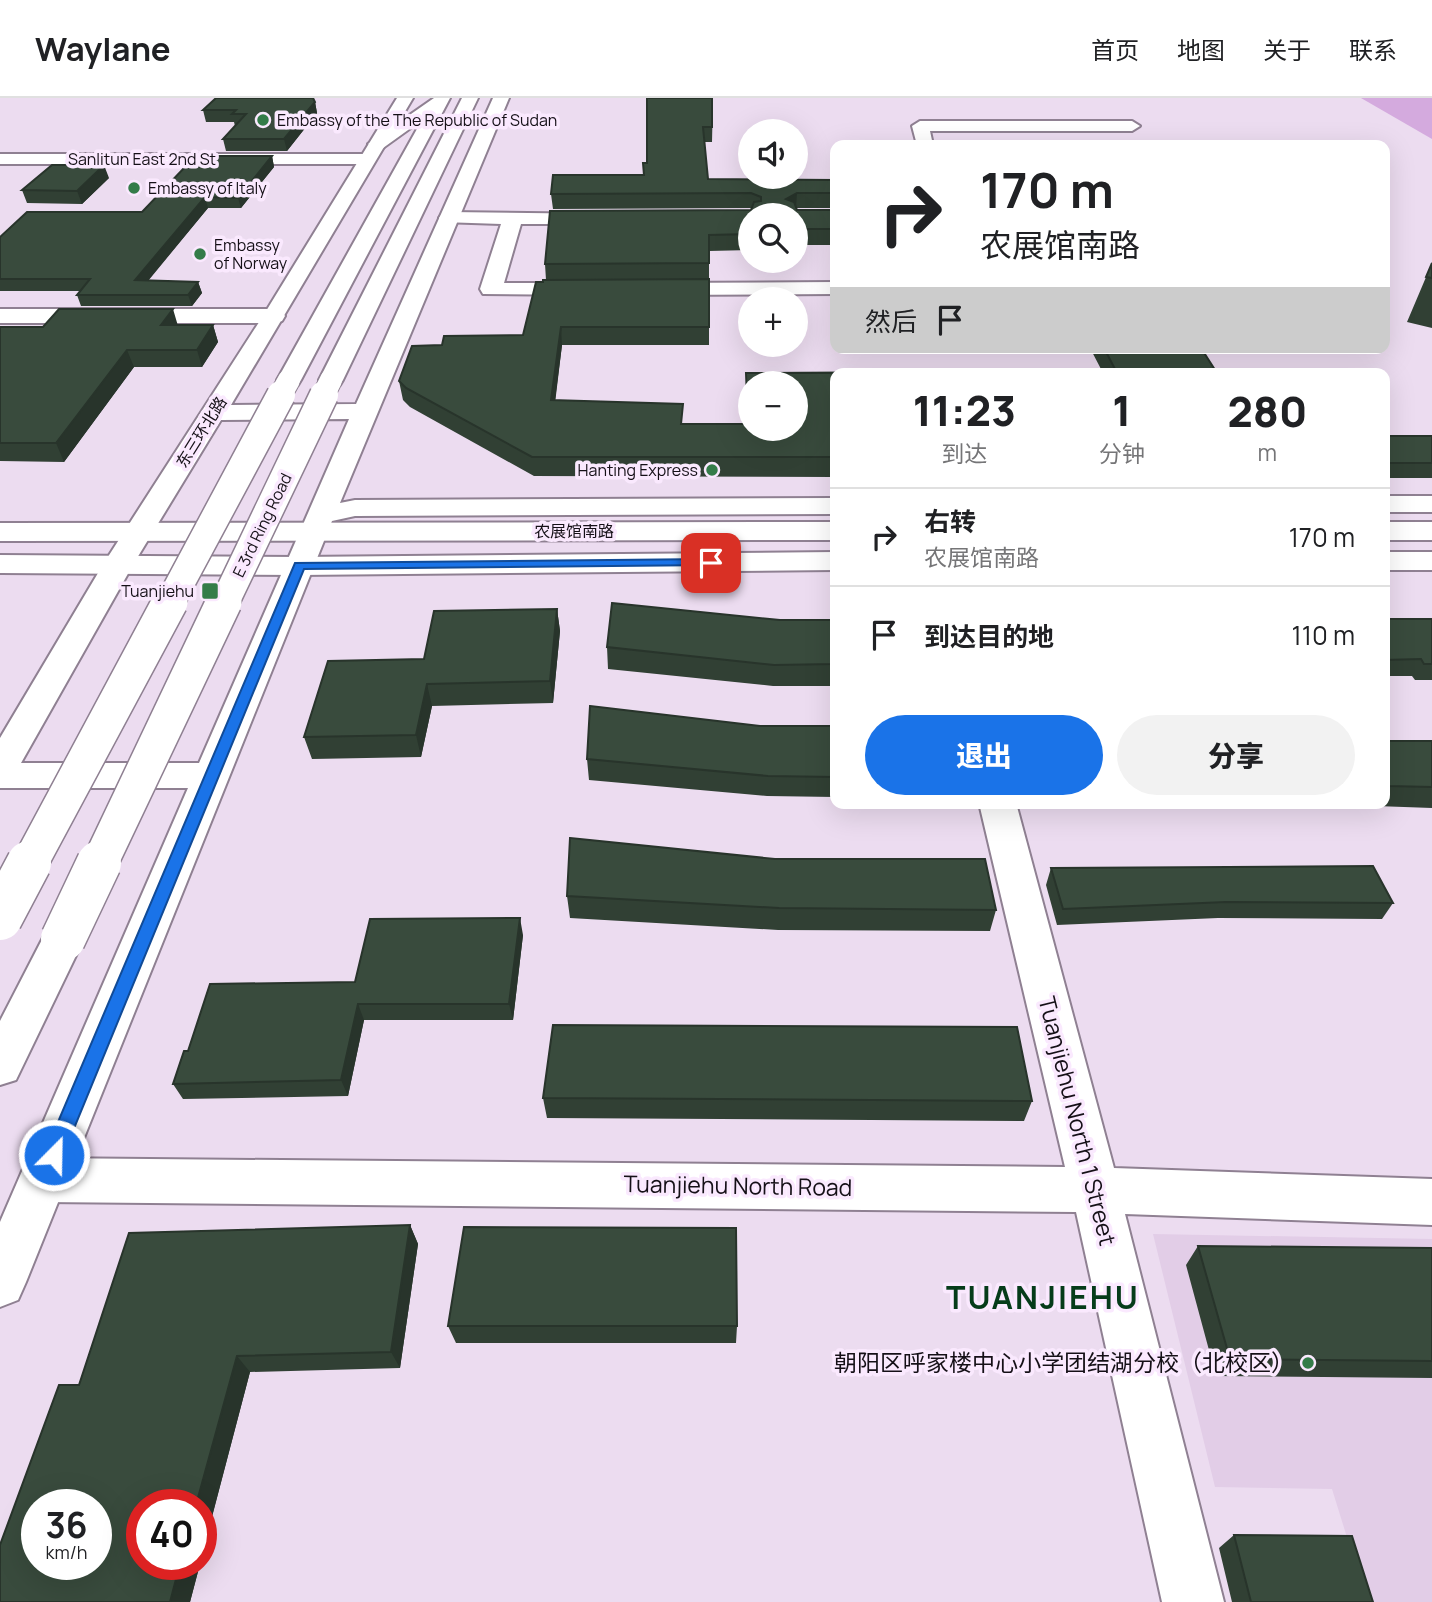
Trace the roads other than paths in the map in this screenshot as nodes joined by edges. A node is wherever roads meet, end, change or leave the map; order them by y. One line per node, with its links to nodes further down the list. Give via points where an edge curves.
1 (404, 98): 8 (main road, 东三环北路)
2 (442, 98): 8 (main road); 38 (main road, bridge)
3 (470, 98): 7 (main road); 39 (main road, E 3rd Ring Road, bridge)
4 (501, 98): 7 (main road)
5 (1117, 107): 6 (main road, via 1136,131 920,126)
6 (924, 140)
7 (480, 146): 10 (main road)
8 (372, 152): 9 (main road, Sanlitun East 2nd St); 17 (main road, 东三环北路)
9 (0, 159)
10 (449, 218): 11 (main road); 18 (main road)
11 (513, 218): 12 (main road); 14 (main road, via 491,289)
12 (618, 218)
13 (830, 288): 15 (main road)
14 (614, 289)
15 (642, 289)
16 (0, 316): 17 (main road)
17 (274, 316): 19 (main road, 东三环北路)
18 (365, 411): 19 (main road); 28 (main road)
19 (213, 413): 27 (main road, 东三环北路)
20 (1390, 504): 21 (main road)
21 (1432, 504)
22 (830, 506): 28 (main road, 农展馆南路, via 355,508)
23 (830, 531): 28 (main road, 农展馆南路)
24 (1390, 531): 25 (main road)
25 (1432, 531)
26 (0, 532): 27 (main road)
27 (139, 532): 28 (main road); 33 (main road, 东三环北路)
28 (311, 538): 29 (main road, 农展馆南路); 33 (main road); 35 (main road)
29 (830, 561)
30 (1390, 561): 31 (main road)
31 (1432, 561)
32 (0, 564): 33 (main road)
33 (119, 564): 34 (main road, 东三环北路)
34 (0, 768)
35 (212, 775): 36 (main road); 40 (main road)
36 (0, 776)
37 (999, 809): 41 (main road, Tuanjiehu North 1 Street)
38 (0, 918)
39 (0, 1066)
40 (43, 1180): 41 (main road, Tuanjiehu North Road); 43 (main road)
41 (1095, 1190): 42 (main road, Tuanjiehu North Road); 44 (main road, Tuanjiehu North 1 Street)
42 (1432, 1202)
43 (0, 1282)
44 (1193, 1602)

